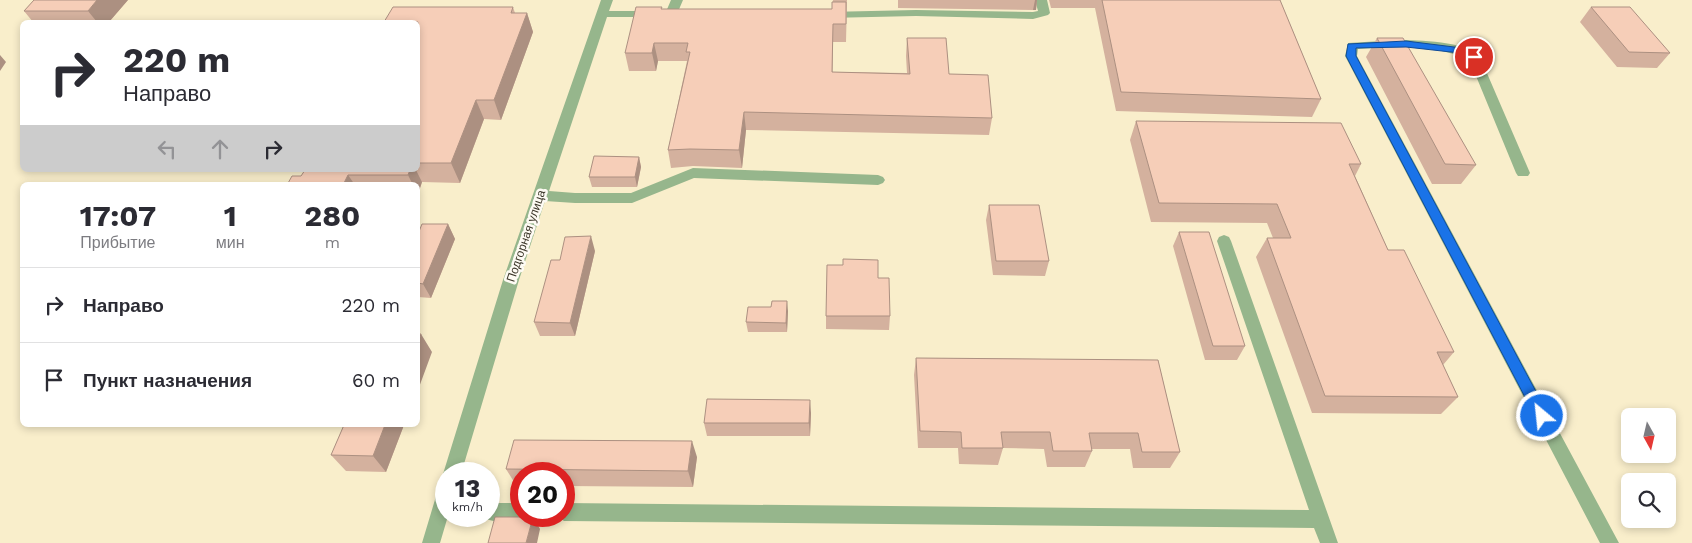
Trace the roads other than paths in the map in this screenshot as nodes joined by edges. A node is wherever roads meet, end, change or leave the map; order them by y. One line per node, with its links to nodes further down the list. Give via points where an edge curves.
1 (677, 0): 4 (street)
2 (1041, 0): 5 (street, via 1044,13 1033,16)
3 (605, 7): 4 (street); 9 (street, Подгорная улица)
4 (671, 14): 6 (street)
5 (810, 15)
6 (686, 16)
7 (1523, 173): 17 (street, via 1474,57 1462,51 1406,44 1352,46 1351,56)
8 (878, 180): 9 (street, via 693,173 632,198)
9 (540, 195): 11 (street, Подгорная улица)
10 (1224, 240): 13 (street)
11 (456, 462)
12 (575, 512): 13 (street)
13 (1321, 519): 16 (street)
14 (437, 527): 15 (street)
15 (431, 543)
16 (1329, 543)
17 (1610, 543)

